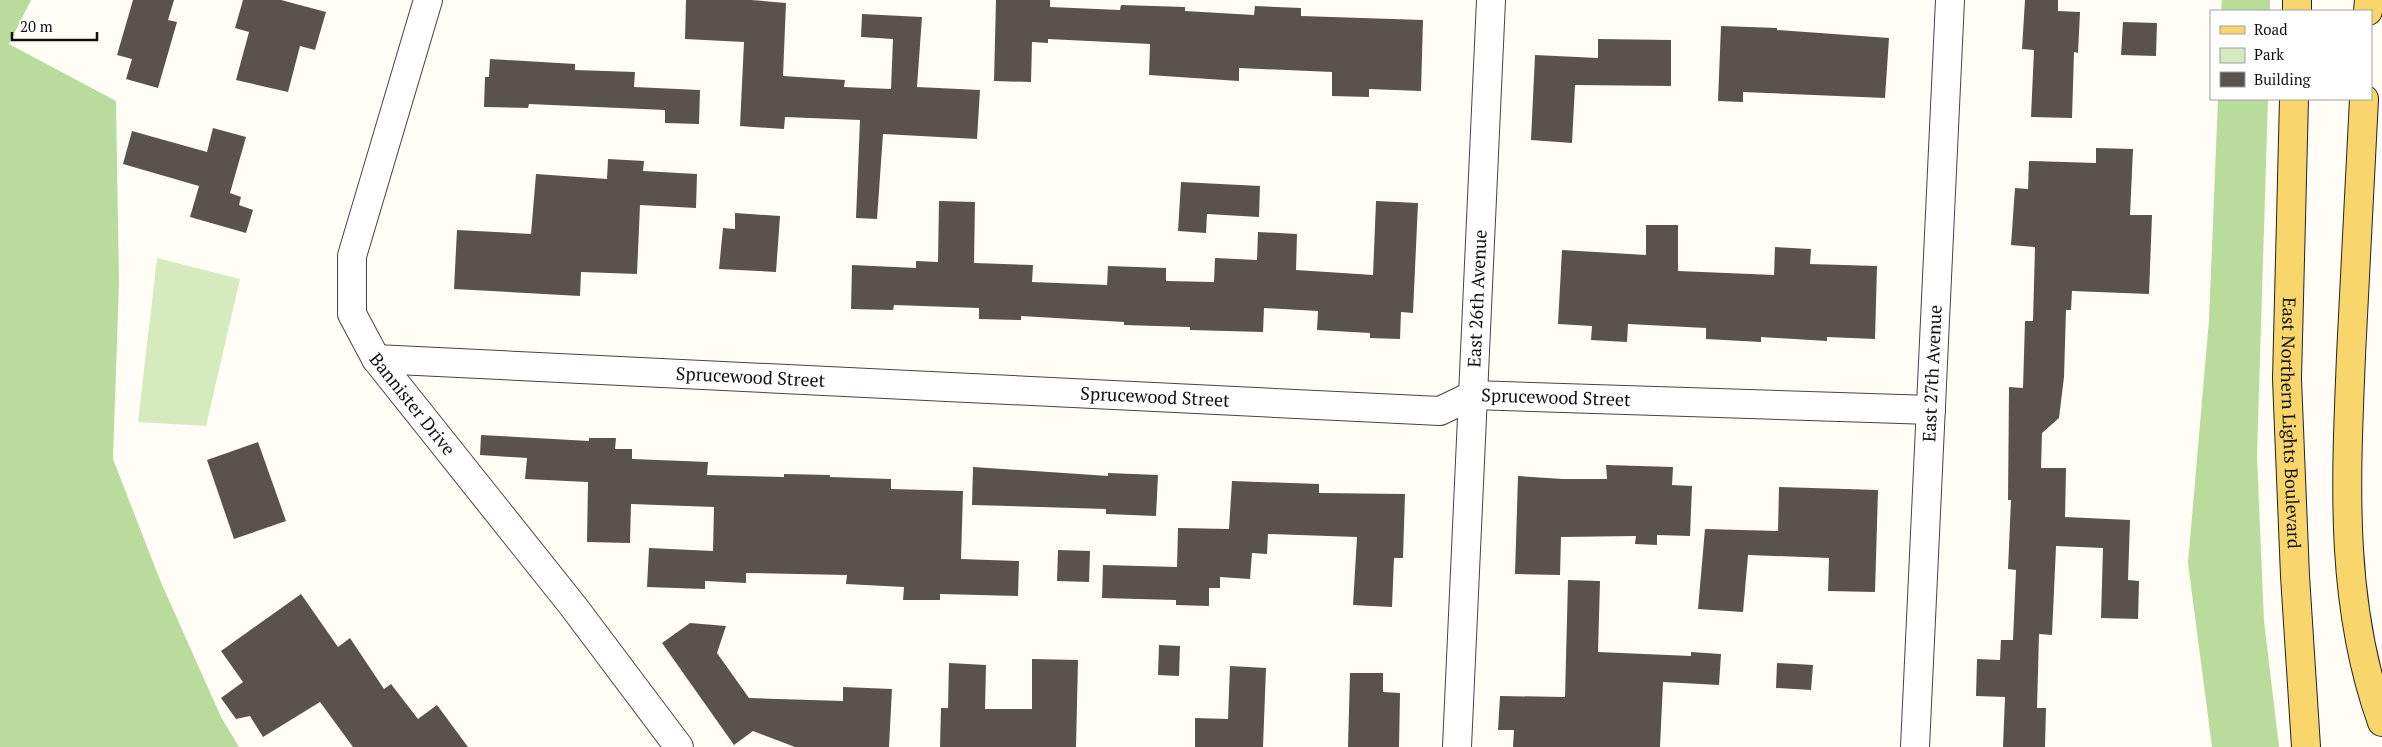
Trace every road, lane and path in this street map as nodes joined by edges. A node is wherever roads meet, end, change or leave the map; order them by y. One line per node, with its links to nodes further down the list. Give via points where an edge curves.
1 (428, 0): 6 (street, Bannister Drive, via 352,256 352,314)
2 (1491, 0): 7 (street, East 26th Avenue)
3 (1950, 0): 8 (street, East 27th Avenue)
4 (2294, 100): 13 (main road, East Northern Lights Boulevard, via 2287,379)
5 (2364, 100): 9 (main road, via 2346,478 2349,569 2359,633)
6 (376, 359): 7 (street, Sprucewood Street, via 1440,411); 10 (street, Bannister Drive, via 573,606)
7 (1473, 395): 8 (street, Sprucewood Street); 11 (street, East 26th Avenue)
8 (1931, 410): 12 (street, East 27th Avenue)
9 (2380, 716)
10 (679, 747)
11 (1457, 747)
12 (1915, 747)
13 (2306, 747)

